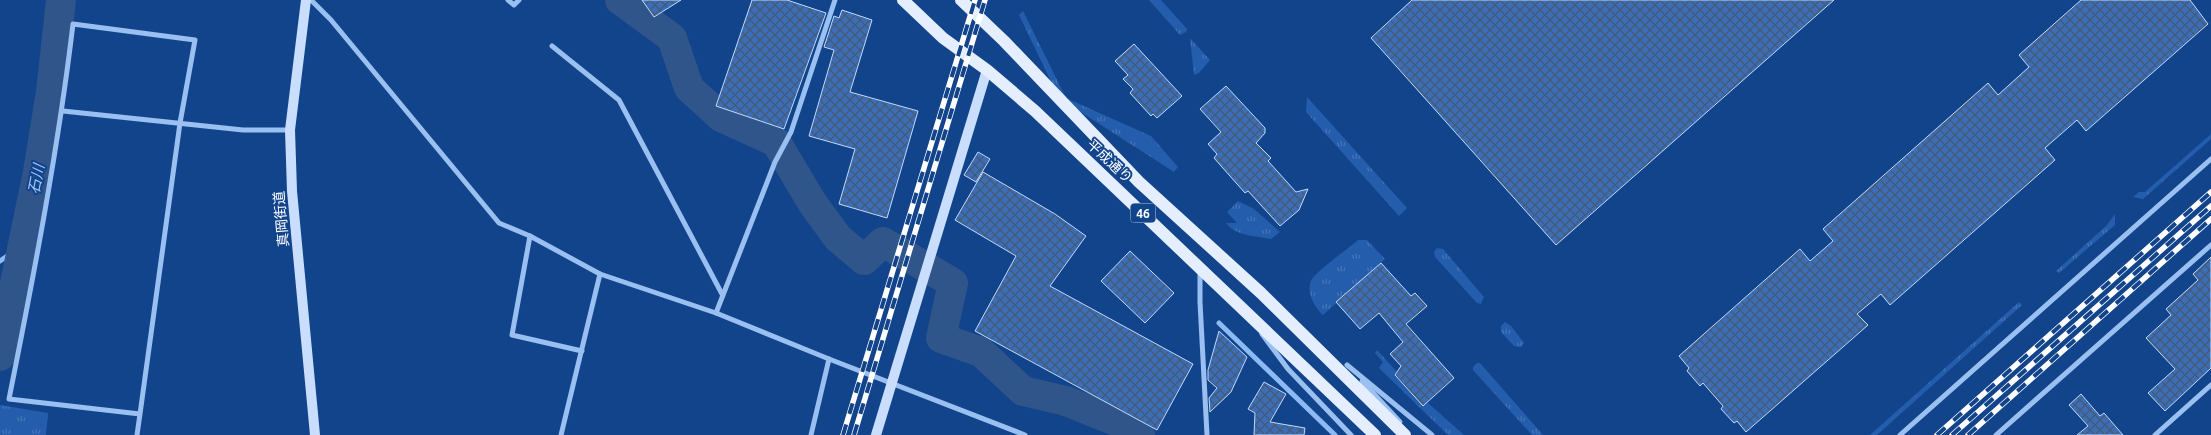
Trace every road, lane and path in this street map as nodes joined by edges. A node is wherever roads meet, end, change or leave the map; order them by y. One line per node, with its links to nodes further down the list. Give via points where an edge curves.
1 (306, 0): 12 (street, 真岡街道)
2 (311, 0): 14 (street, via 499,223)
3 (508, 0): 4 (street, via 514,6)
4 (519, 0)
5 (834, 0): 18 (street, via 791,132 775,162)
6 (903, 0): 9 (main road, 平成通り / 46, via 943,38)
7 (960, 0): 35 (main road, 平成通り / 46, via 1004,41 1139,182 1261,293)
8 (552, 46): 18 (street, via 618,100)
9 (987, 70): 16 (main road, 平成通り / 46); 23 (street)
10 (63, 111): 11 (street); 11 (street, via 73,24 195,40); 25 (street, via 9,399)
11 (180, 123): 12 (street, via 243,130); 25 (street)
12 (290, 130): 27 (street, 真岡街道, via 292,191)
13 (2211, 159): 38 (street)
14 (530, 236): 17 (street); 21 (street, via 512,336)
15 (2211, 245): 39 (street)
16 (1200, 269): 19 (main road, 平成通り / 46); 32 (street)
17 (600, 274): 20 (street); 21 (street)
18 (722, 294): 20 (street)
19 (1244, 310): 33 (street, via 1288,369); 34 (main road, 平成通り / 46)
20 (716, 313): 22 (street)
21 (582, 351): 28 (street)
22 (829, 360): 23 (street); 29 (street)
23 (892, 384): 30 (street); 31 (street)
24 (2211, 385): 40 (street)
25 (140, 414): 26 (street)
26 (137, 435)
27 (315, 435)
28 (562, 435)
29 (812, 435)
30 (876, 435)
31 (1025, 435)
32 (1207, 435)
33 (1351, 435)
34 (1375, 435)
35 (1405, 435)
36 (1413, 435): 37 (street, via 1348,365)
37 (1432, 435)
38 (1900, 435)
39 (1996, 435)
40 (2155, 435)

